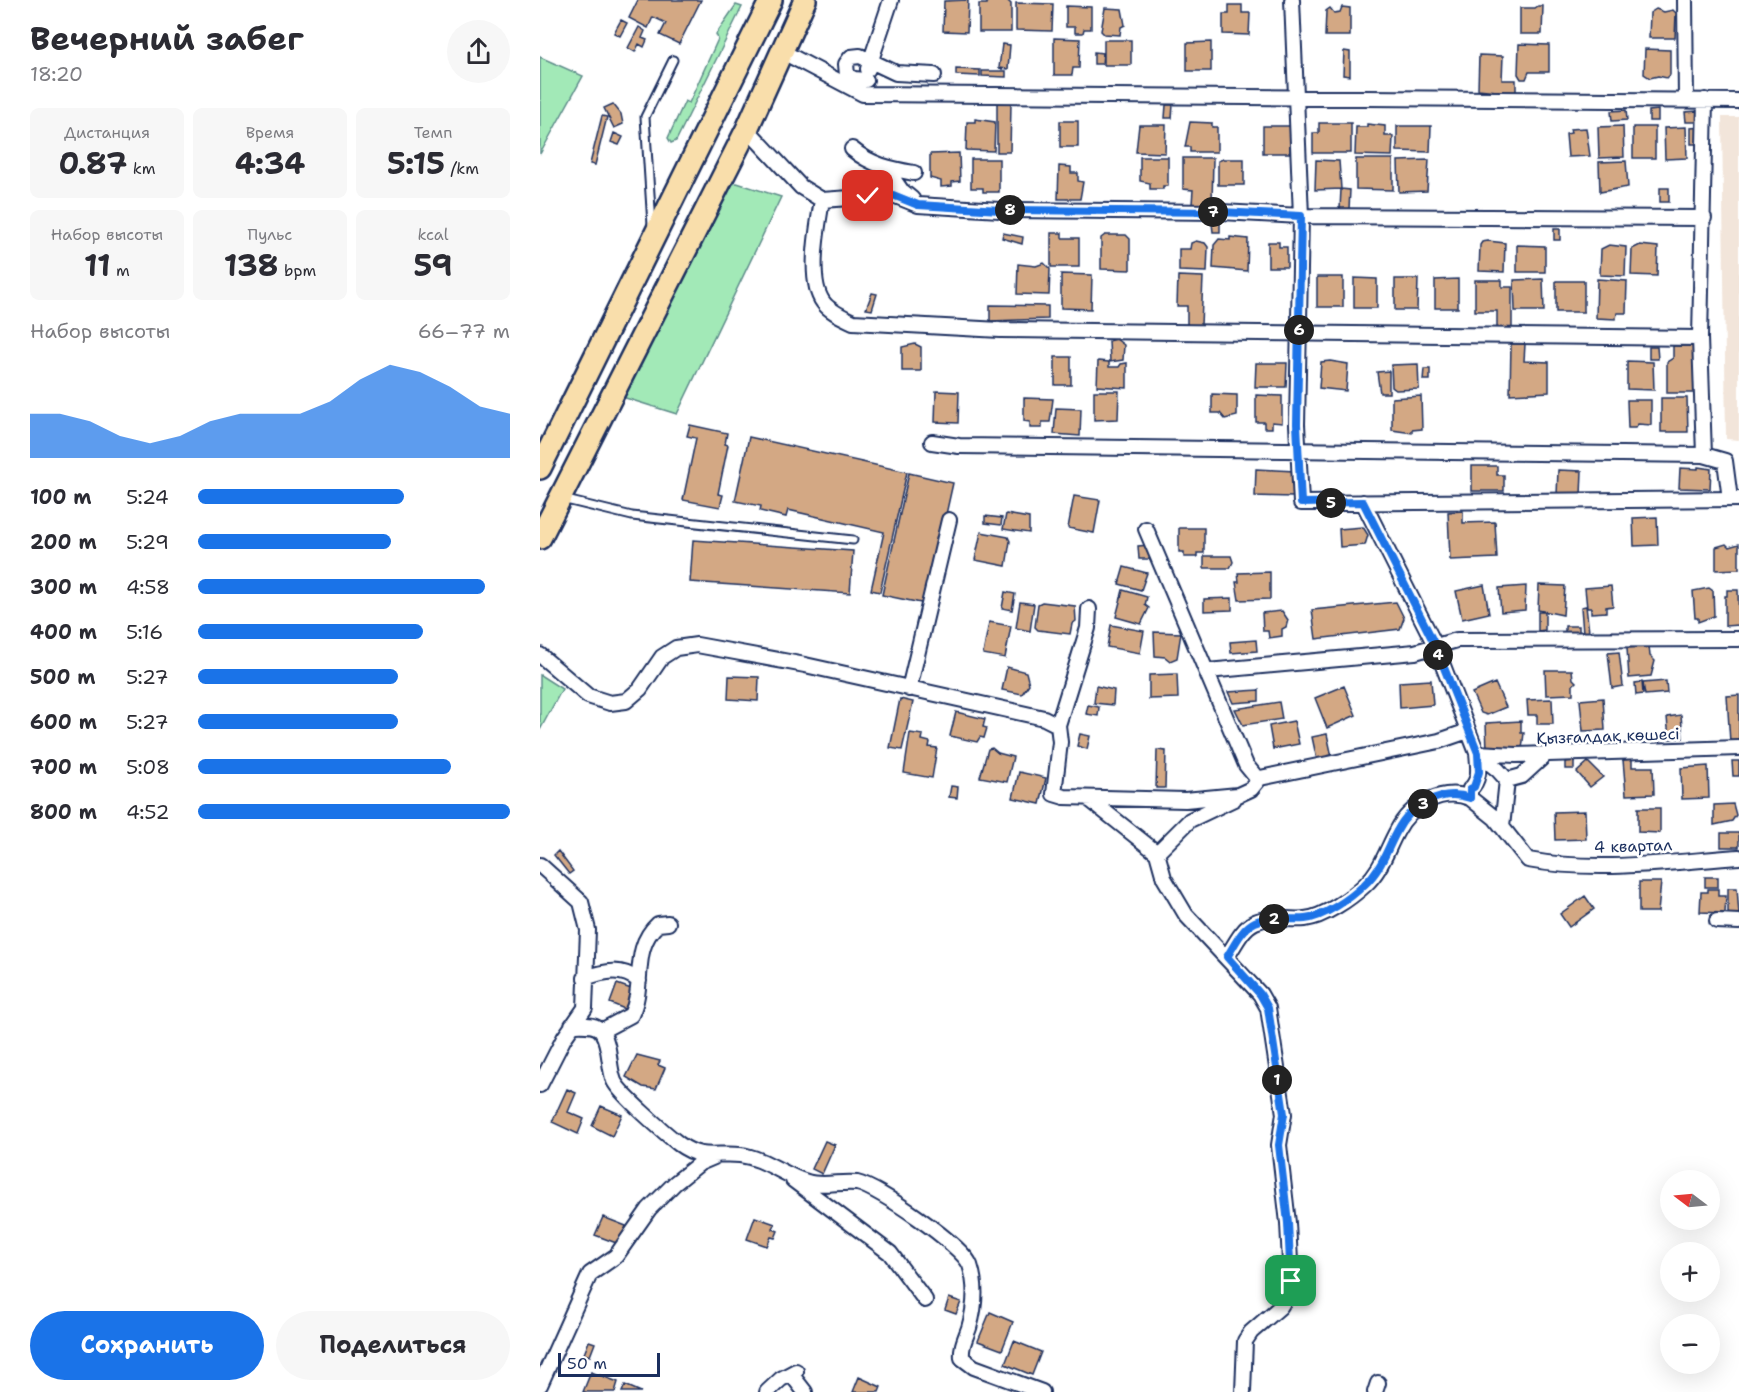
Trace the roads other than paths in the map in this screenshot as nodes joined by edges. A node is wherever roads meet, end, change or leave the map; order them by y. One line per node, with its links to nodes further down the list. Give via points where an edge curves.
1 (771, 0): 24 (highway)
2 (805, 0): 6 (highway)
3 (891, 0): 8 (street)
4 (1293, 0): 12 (street)
5 (1685, 0): 13 (street)
6 (781, 51): 11 (street); 16 (highway)
7 (673, 60): 24 (lane, via 645,117)
8 (869, 61): 9 (street, via 896,73); 10 (street); 10 (street, via 852,57 846,64 847,75)
9 (934, 75)
10 (866, 80): 11 (street)
11 (862, 94): 12 (street)
12 (1298, 96): 13 (street); 22 (street)
13 (1686, 100): 14 (street)
14 (1705, 100): 15 (street); 23 (street)
15 (1739, 101)
16 (747, 129): 20 (street, via 801,187); 31 (highway)
17 (852, 149): 18 (street)
18 (885, 167): 19 (street); 21 (street, via 901,190)
19 (915, 173)
20 (822, 200): 21 (street, via 893,195); 25 (street, via 816,279 822,301 854,322 1000,330)
21 (918, 205): 22 (street)
22 (1301, 216): 23 (street); 25 (street)
23 (1704, 218): 26 (street)
24 (653, 237): 30 (highway)
25 (1299, 333): 26 (street); 28 (street)
26 (1700, 338): 29 (street)
27 (932, 442): 28 (street, via 960,446)
28 (1298, 450): 29 (street); 33 (street, via 1301,503)
29 (1704, 455): 32 (street, via 1725,461)
30 (540, 468)
31 (560, 498): 36 (highway); 37 (lane, via 632,516)
32 (1734, 499): 33 (street)
33 (1363, 502): 40 (street)
34 (949, 520): 43 (street)
35 (1146, 529): 42 (street)
36 (540, 538)
37 (853, 540)
38 (1089, 609): 44 (street, via 1088,628)
39 (1739, 639): 40 (street, via 1457,640)
40 (1435, 645): 42 (street, via 1415,652); 45 (street)
41 (540, 654): 43 (street, via 588,696 610,703 626,701 640,689 662,657 676,648 697,645)
42 (1207, 671): 49 (street, via 1246,765)
43 (909, 689): 44 (street, via 1044,718)
44 (1058, 725): 53 (street, via 1054,794)
45 (1468, 731): 47 (street); 49 (street, via 1439,741)
46 (1739, 748): 48 (street, Қызғалдақ көшесі)
47 (1478, 753): 48 (street, Қызғалдақ көшесі); 50 (street); 52 (street, via 1479,772)
48 (1545, 755): 50 (street, via 1534,769)
49 (1260, 778): 51 (street, via 1251,789)
50 (1506, 780): 54 (street)
51 (1238, 795): 53 (street, via 1185,800); 55 (street, via 1190,820)
52 (1470, 798): 54 (street); 61 (street, via 1460,794 1435,797 1416,809 1397,830 1384,861 1362,887 1316,917 1255,922 1246,928)
53 (1089, 799): 55 (street)
54 (1502, 827): 56 (street, 4 квартал, via 1528,860 1549,864 1619,865)
55 (1156, 854): 61 (street, via 1164,878 1186,915)
56 (1739, 857)
57 (540, 865): 62 (street, via 581,902 588,930)
58 (1717, 921): 59 (street)
59 (1739, 922)
60 (668, 923): 63 (street, via 658,924 643,943)
61 (1227, 957): 74 (street, via 1268,1008 1284,1114 1280,1155 1291,1270 1287,1296 1280,1307 1245,1341)
62 (585, 978): 63 (street, via 617,971); 64 (street, via 585,1008)
63 (639, 981): 65 (street, via 631,1015)
64 (572, 1025): 65 (street, via 593,1026); 66 (street)
65 (601, 1031): 67 (street, via 614,1081 629,1100 680,1144)
66 (540, 1085)
67 (714, 1157): 68 (street, via 740,1155 768,1162); 70 (street, via 675,1183 649,1209 616,1256 591,1274)
68 (787, 1174): 69 (street, via 890,1253); 73 (street, via 810,1184 857,1184 883,1193 943,1238 969,1263 975,1294 975,1307 961,1347 962,1358 974,1367)
69 (926, 1300)
70 (540, 1385)
71 (767, 1392): 72 (street, via 793,1372)
72 (805, 1392)
73 (1042, 1392)
74 (1243, 1392)

